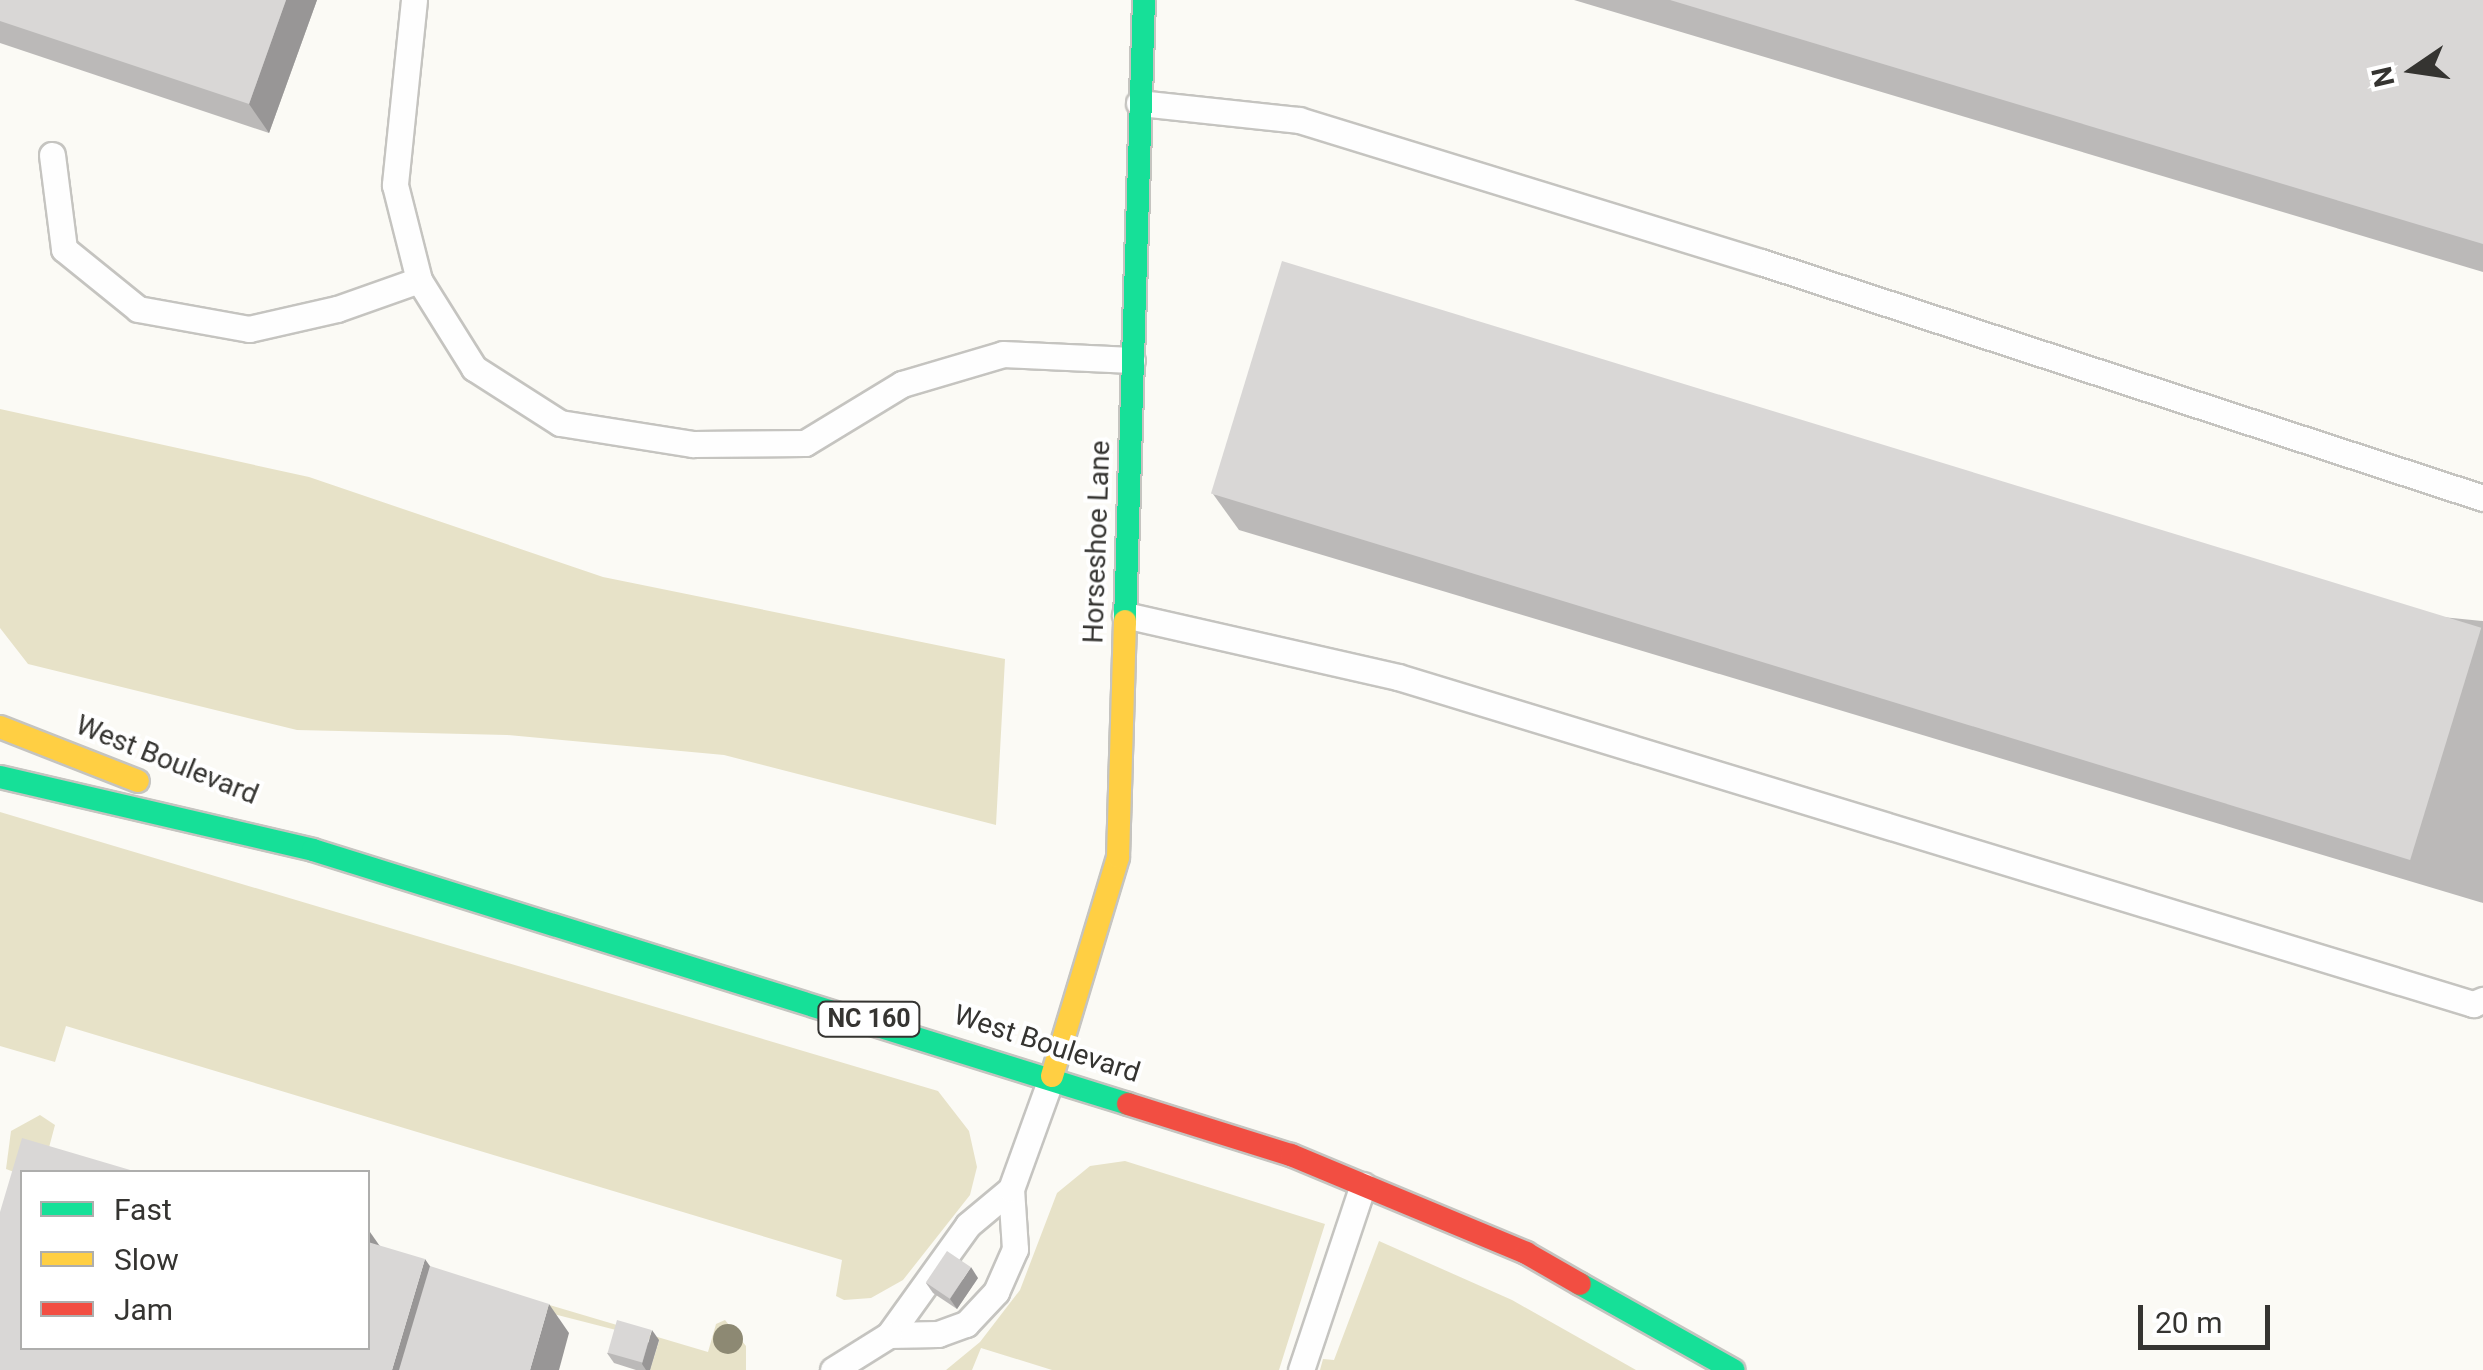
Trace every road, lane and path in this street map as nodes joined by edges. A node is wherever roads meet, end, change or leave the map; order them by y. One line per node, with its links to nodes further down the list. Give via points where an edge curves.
1 (414, 0): 5 (lane, via 395,185)
2 (1144, 0): 3 (main road, Horseshoe Lane)
3 (1140, 102): 6 (main road, Horseshoe Lane); 7 (lane, via 1299,120 1761,262)
4 (52, 155): 5 (lane, via 64,249 138,309 249,328 338,310)
5 (420, 280): 6 (lane, via 474,368 560,423 693,444 805,442 902,384 1003,354)
6 (1132, 360): 8 (main road, Horseshoe Lane)
7 (2483, 498)
8 (1125, 615): 12 (lane, via 1398,677 2473,1004); 13 (main road, Horseshoe Lane, via 1118,857)
9 (0, 726): 11 (main road, West Boulevard / NC 160)
10 (0, 777): 11 (main road, West Boulevard / NC 160)
11 (313, 850): 13 (main road, West Boulevard / NC 160)
12 (2483, 1000)
13 (1052, 1076): 14 (main road, West Boulevard / NC 160); 15 (lane)
14 (1363, 1184): 18 (lane); 19 (main road, West Boulevard / NC 160, via 1526,1252)
15 (1011, 1189): 16 (lane, via 968,1225); 16 (lane, via 1014,1249 986,1305 966,1324 938,1334)
16 (889, 1335): 17 (lane)
17 (833, 1370)
18 (1301, 1370)
19 (1733, 1370)

